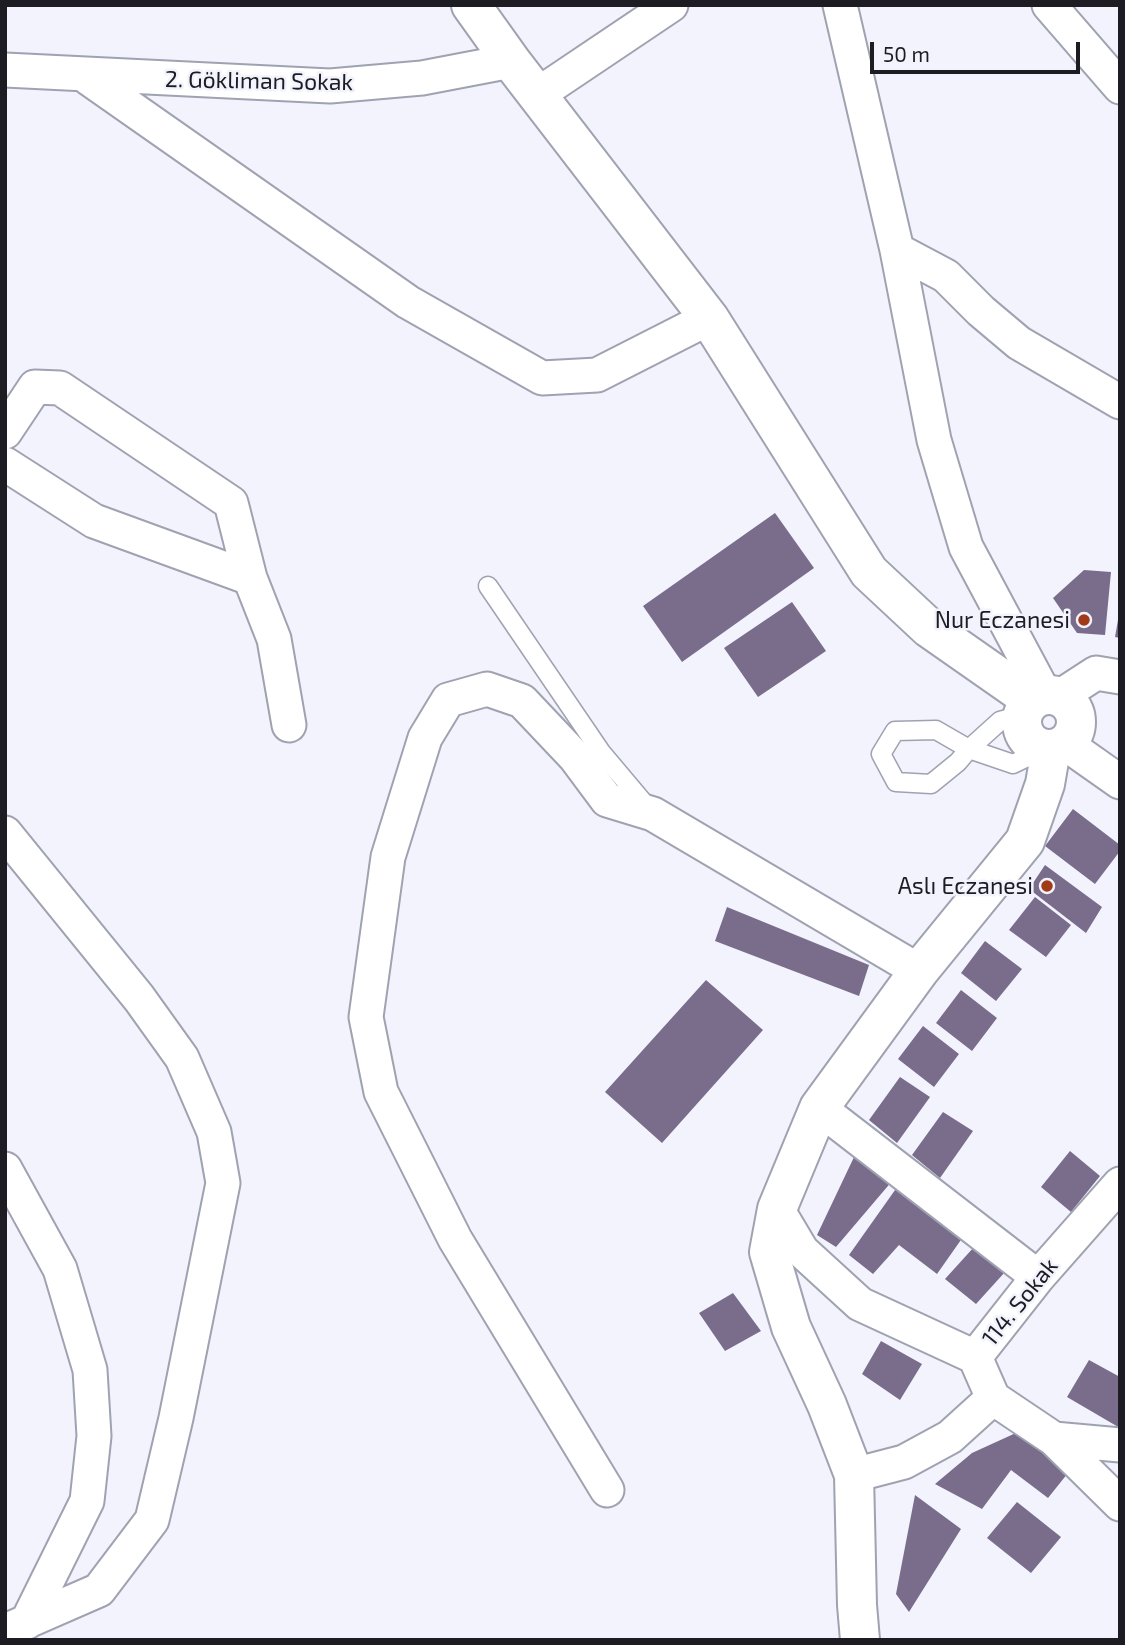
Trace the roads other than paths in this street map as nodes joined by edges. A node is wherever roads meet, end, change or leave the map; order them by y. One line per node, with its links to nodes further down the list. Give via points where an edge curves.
1 (471, 5): 5 (street)
2 (671, 5): 9 (street)
3 (840, 5): 10 (street)
4 (1049, 5): 8 (street)
5 (511, 61): 7 (street, 2. Gökliman Sokak, via 422,78 330,86); 9 (street)
6 (5, 70): 7 (street, 2. Gökliman Sokak)
7 (84, 75): 11 (street, via 408,302 542,378 597,375)
8 (1120, 87)
9 (537, 95): 11 (street)
10 (897, 250): 12 (street, via 946,275 1019,342); 18 (street, via 934,440 966,547)
11 (709, 318): 18 (street, via 869,572 929,628)
12 (1120, 402)
13 (5, 432): 15 (street, via 35,387 60,388 231,503)
14 (5, 464): 15 (street, via 94,521)
15 (250, 578): 19 (street, via 274,639)
16 (488, 586): 23 (lane, via 601,752)
17 (1120, 677): 18 (street, via 1096,673)
18 (1040, 702): 20 (street, via 1073,709 1076,728); 21 (lane, via 1000,720)
19 (289, 725)
20 (1054, 747): 21 (lane, via 1013,764); 22 (street); 25 (street, via 1025,841)
21 (969, 749): 21 (lane, via 936,730 895,731 881,754 896,782 931,784)
22 (1120, 782)
23 (653, 814): 25 (street); 36 (street, via 607,800 575,757 522,701 487,688 448,700 425,738 387,858 366,1017 381,1092 449,1227)
24 (5, 833): 38 (street, via 182,1058 214,1132 223,1183 152,1520 99,1590)
25 (919, 971): 26 (street)
26 (819, 1108): 29 (street); 30 (street)
27 (5, 1169): 38 (street, via 60,1269 90,1370 94,1436 87,1501)
28 (1120, 1184): 30 (street, 114. Sokak)
29 (777, 1209): 31 (street, via 802,1251 860,1304); 35 (street, via 769,1252 791,1327)
30 (1038, 1277): 31 (street, 114. Sokak)
31 (975, 1357): 32 (street, 114. Sokak)
32 (993, 1398): 33 (street); 35 (street, via 950,1437 904,1462)
33 (1054, 1439): 34 (street); 37 (street)
34 (1120, 1446)
35 (854, 1475): 39 (street)
36 (607, 1490)
37 (1120, 1504)
38 (16, 1627)
39 (860, 1640)

